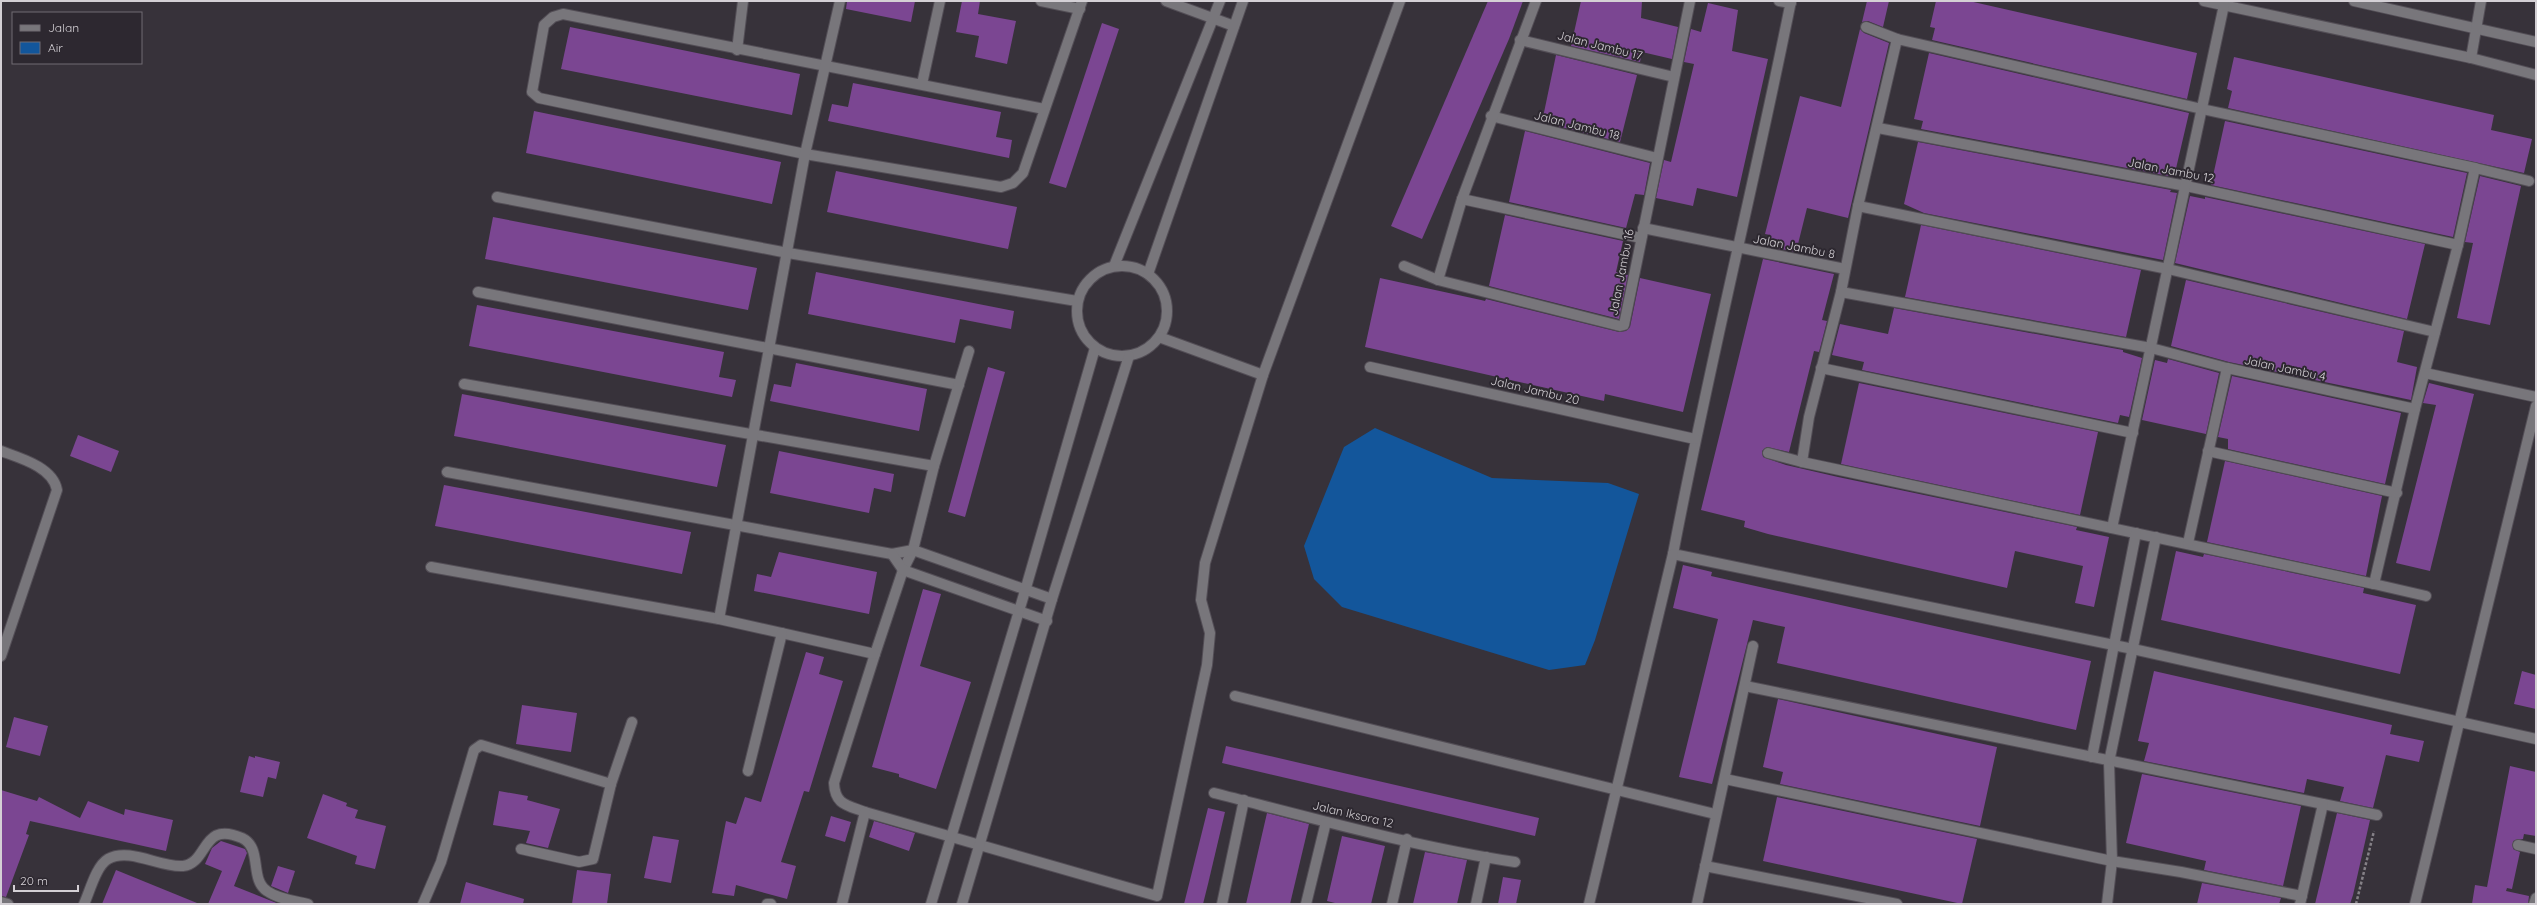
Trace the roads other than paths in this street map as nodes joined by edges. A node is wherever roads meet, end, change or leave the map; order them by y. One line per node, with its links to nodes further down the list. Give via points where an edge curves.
1 (743, 1): 25 (street)
2 (840, 1): 27 (street)
3 (940, 1): 30 (street)
4 (1041, 1): 16 (street)
5 (1166, 1): 18 (street)
6 (1220, 1): 18 (street)
7 (1243, 1): 19 (street)
8 (1400, 1): 67 (street)
9 (1536, 1): 23 (street)
10 (1690, 1): 29 (street, Jalan Jambu 16)
11 (1780, 1): 15 (street)
12 (2204, 1): 17 (street)
13 (2354, 1): 21 (street)
14 (2481, 1): 21 (street)
15 (1791, 2): 45 (street)
16 (1081, 5): 31 (street)
17 (2224, 6): 26 (street); 32 (street)
18 (1214, 18): 19 (street); 47 (street)
19 (1234, 26): 51 (street)
20 (1866, 27): 22 (street)
21 (2478, 28): 24 (street); 26 (street)
22 (1897, 39): 32 (street); 34 (street)
23 (1520, 40): 29 (street, Jalan Jambu 17); 33 (street)
24 (2536, 42)
25 (737, 50): 27 (street); 35 (street, via 563,14 553,17 544,25 532,92 539,98)
26 (2471, 58): 28 (street)
27 (826, 67): 30 (street); 35 (street)
28 (2536, 75)
29 (1674, 77): 36 (street, Jalan Jambu 16)
30 (922, 84): 31 (street)
31 (1044, 109): 35 (street, via 1023,174 1013,183 1001,187)
32 (2202, 109): 37 (street); 39 (street)
33 (1491, 116): 36 (street, Jalan Jambu 18); 41 (street)
34 (1878, 128): 39 (street, Jalan Jambu 12); 42 (street)
35 (805, 154): 46 (street)
36 (1657, 158): 43 (street, Jalan Jambu 16)
37 (2475, 168): 38 (street); 44 (street)
38 (2529, 181)
39 (2186, 186): 44 (street, Jalan Jambu 12); 50 (street)
40 (496, 197): 46 (street)
41 (1462, 199): 43 (street, Jalan Jambu 8); 52 (street)
42 (1858, 206): 49 (street); 50 (street)
43 (1642, 233): 45 (street, Jalan Jambu 8); 52 (street, Jalan Jambu 16, via 1626,320 1624,325 1620,326)
44 (2458, 245): 56 (street)
45 (1739, 249): 49 (street, Jalan Jambu 8); 75 (street)
46 (788, 252): 55 (street); 58 (street)
47 (1114, 266): 51 (street, via 1132,266); 55 (street, via 1097,272 1084,284)
48 (1404, 266): 52 (street, Jalan Jambu 16)
49 (1845, 269): 54 (street)
50 (2168, 269): 56 (street); 60 (street)
51 (1148, 274): 57 (street, via 1160,287 1167,303 1166,321)
52 (1438, 280)
53 (478, 292): 58 (street)
54 (1841, 292): 60 (street, Jalan Jambu 4); 64 (street)
55 (1077, 301): 59 (street, via 1076,318 1082,335)
56 (2435, 332): 66 (street)
57 (1159, 337): 62 (street, via 1146,350); 67 (street)
58 (771, 348): 69 (street); 74 (street)
59 (1095, 348): 62 (street, via 1111,355); 94 (street)
60 (2151, 348): 65 (street, Jalan Jambu 4); 73 (street)
61 (969, 351): 69 (street)
62 (1129, 356): 96 (street)
63 (1370, 367): 75 (street, Jalan Jambu 20)
64 (1821, 368): 73 (street); 79 (street, via 1809,417)
65 (2226, 368): 72 (street, Jalan Jambu 4); 77 (street)
66 (2426, 373): 70 (street); 72 (street)
67 (1263, 375): 135 (street, via 1206,563 1201,600 1210,633 1206,665)
68 (464, 384): 74 (street)
69 (959, 385): 80 (street)
70 (2536, 397)
71 (2536, 406): 109 (street)
72 (2415, 409): 82 (street)
73 (2133, 433): 84 (street)
74 (753, 435): 80 (street); 83 (street)
75 (1694, 439): 90 (street)
76 (1, 451): 105 (street, via 49,473 55,482 57,495)
77 (2208, 451): 82 (street); 87 (street)
78 (1768, 453): 79 (street)
79 (1802, 462): 84 (street)
80 (934, 466): 88 (street)
81 (446, 472): 83 (street)
82 (2397, 493): 93 (street)
83 (736, 525): 89 (street); 98 (street)
84 (2112, 528): 85 (street)
85 (2136, 533): 86 (street); 102 (street)
86 (2156, 537): 87 (street); 103 (street)
87 (2188, 543): 93 (street)
88 (912, 550): 89 (street); 92 (street); 94 (street)
89 (892, 554): 92 (street)
90 (1673, 554): 102 (street); 116 (street)
91 (431, 567): 98 (street)
92 (903, 570): 97 (street); 104 (street)
93 (2374, 584): 95 (street)
94 (1025, 591): 96 (street); 97 (street)
95 (2426, 596)
96 (1052, 599): 99 (street)
97 (1019, 610): 99 (street); 124 (street)
98 (719, 619): 100 (street)
99 (1047, 621): 127 (street)
100 (782, 633): 104 (street); 113 (street)
101 (1753, 646): 106 (street)
102 (2114, 646): 103 (street); 111 (street)
103 (2133, 649): 109 (street); 112 (street)
104 (875, 654): 120 (street, via 834,783 834,794 843,804)
105 (1, 656)
106 (1745, 686): 111 (street); 114 (street)
107 (1235, 696): 116 (street)
108 (632, 722): 115 (street)
109 (2457, 723): 110 (street); 155 (street)
110 (2536, 739)
111 (2092, 757): 112 (street)
112 (2109, 762): 119 (street); 131 (street)
113 (748, 771)
114 (1725, 779): 121 (street); 131 (street)
115 (611, 784): 128 (street, via 593,859 579,862); 141 (street, via 481,745 474,750 441,862)
116 (1615, 791): 121 (street); 151 (street)
117 (1214, 793): 118 (street, Jalan Iksora 12)
118 (1244, 800): 123 (street, Jalan Iksora 12); 147 (street)
119 (2323, 804): 122 (street); 136 (street)
120 (865, 812): 124 (street); 144 (street)
121 (1715, 814): 133 (street)
122 (2377, 815)
123 (1326, 822): 125 (street, Jalan Iksora 12); 148 (street)
124 (951, 835): 127 (street); 145 (street)
125 (1407, 839): 130 (street, Jalan Iksora 12); 149 (street)
126 (2518, 845): 129 (street)
127 (980, 846): 135 (street); 146 (street)
128 (521, 849)
129 (2536, 849)
130 (1486, 858): 132 (street, Jalan Iksora 12); 150 (street)
131 (2112, 861): 136 (street, via 2181,872); 154 (street)
132 (1515, 862)
133 (1705, 866): 152 (street); 153 (street)
134 (2536, 898): 156 (street)
135 (1156, 900)
136 (2301, 900)
137 (1, 902): 138 (street)
138 (8, 904)
139 (84, 904): 140 (street, via 102,863 108,859 124,856 184,866 194,860 211,837 224,834 243,838 248,843 252,849 258,878 266,891)
140 (308, 904)
141 (423, 904)
142 (767, 904): 143 (street)
143 (771, 904)
144 (842, 904)
145 (931, 904)
146 (962, 904)
147 (1222, 904)
148 (1306, 904)
149 (1392, 904)
150 (1476, 904)
151 (1589, 904)
152 (1697, 904)
153 (1897, 904)
154 (2107, 904)
155 (2415, 904)
156 (2534, 904)

